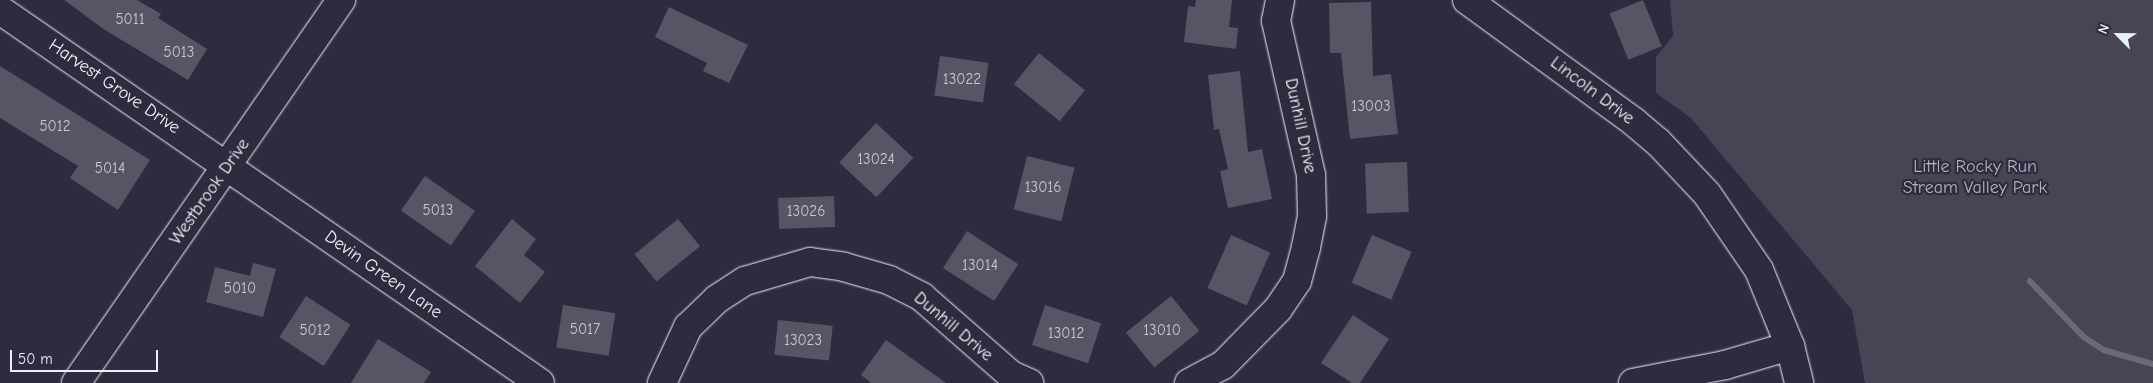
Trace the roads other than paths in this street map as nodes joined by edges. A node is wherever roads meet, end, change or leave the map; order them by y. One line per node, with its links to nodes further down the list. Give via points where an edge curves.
1 (341, 0): 5 (street, Westbrook Drive)
2 (1280, 0): 11 (street, Dunhill Drive, via 1276,21 1311,175 1312,216 1306,247 1297,281 1278,309 1223,365)
3 (1467, 0): 6 (street, Lincoln Drive, via 1634,122 1707,194 1758,270)
4 (0, 10): 5 (street, Harvest Grove Drive)
5 (229, 165): 7 (street, Westbrook Drive); 8 (street, Devin Green Lane)
6 (1790, 346): 12 (street, via 1725,365); 13 (street, Lincoln Drive)
7 (76, 383)
8 (540, 383)
9 (662, 383): 10 (street, Dunhill Drive, via 688,327 717,299 745,281 810,262 844,267 889,280 922,297 1011,375)
10 (1029, 383)
11 (1189, 383)
12 (1634, 383)
13 (1800, 383)

